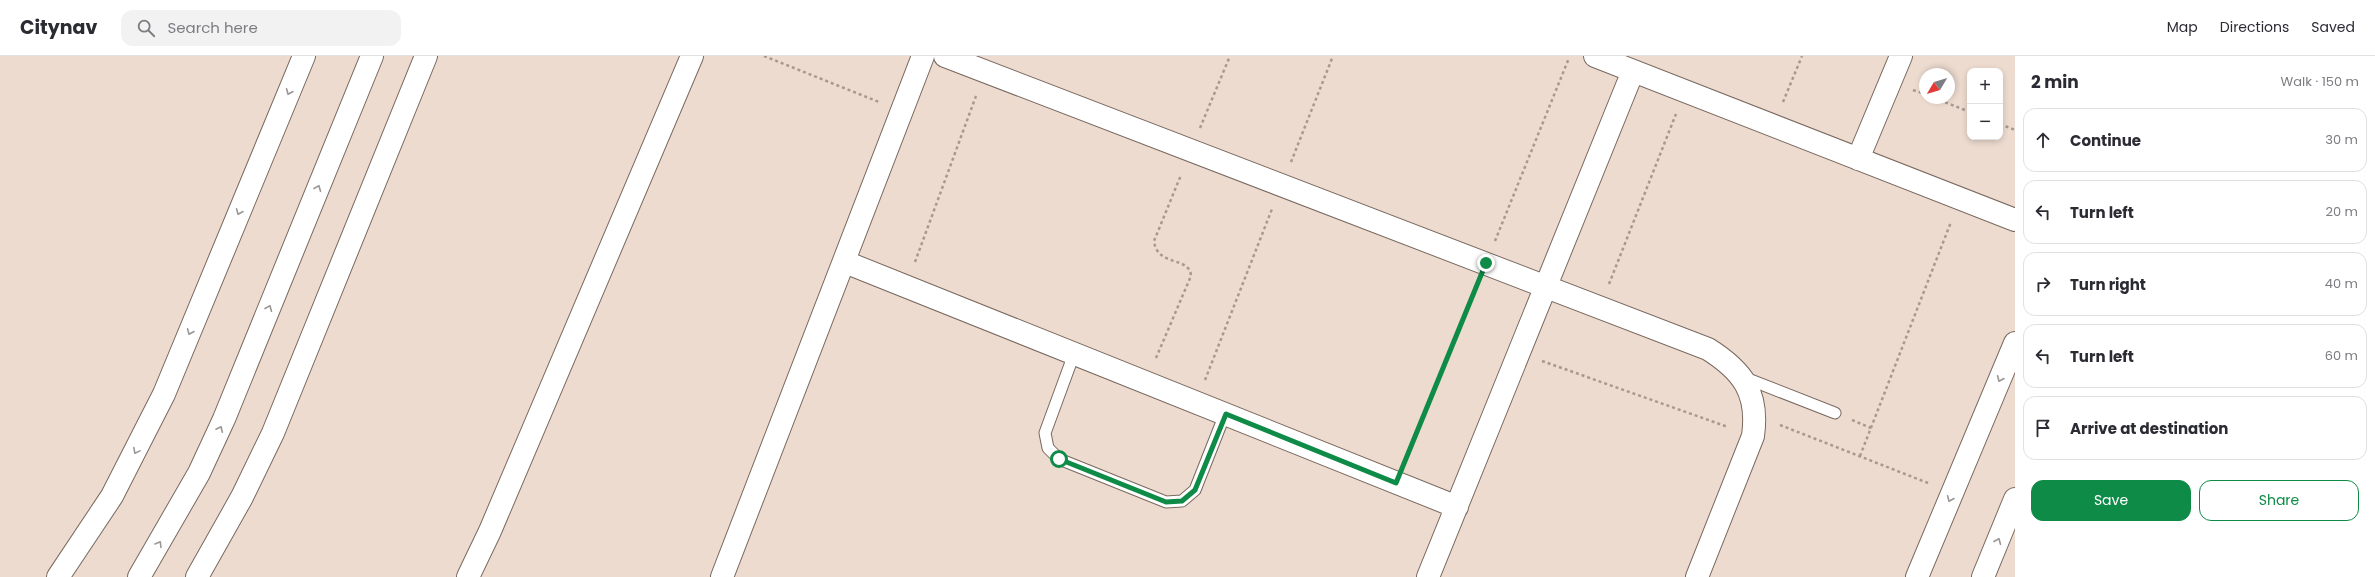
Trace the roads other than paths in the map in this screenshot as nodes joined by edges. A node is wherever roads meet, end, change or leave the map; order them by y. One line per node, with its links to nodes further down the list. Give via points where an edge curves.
1 (304, 56): 21 (street, one-way to 21, via 164,394 112,496)
2 (372, 56): 22 (street, one-way to 2, via 199,473 224,419)
3 (426, 56): 23 (street, via 273,433 242,497)
4 (692, 56): 24 (street, via 490,531)
5 (923, 56): 12 (street)
6 (945, 56): 13 (street)
7 (1595, 56): 9 (street)
8 (1901, 56): 10 (street)
9 (1633, 71): 10 (street); 13 (street)
10 (1858, 159): 11 (street)
11 (2015, 220)
12 (844, 262): 15 (street); 25 (street)
13 (1546, 286): 16 (street, via 1708,349 1726,360); 20 (street)
14 (2015, 343): 28 (street, one-way to 28)
15 (1074, 354): 18 (street); 18 (lane, via 1045,433 1048,448 1059,459 1166,502 1182,501 1195,490)
16 (1740, 376): 17 (lane); 27 (street, via 1751,394 1754,426)
17 (1835, 413)
18 (1226, 414): 20 (street)
19 (2015, 499): 29 (street, one-way to 19)
20 (1456, 507): 26 (street)
21 (58, 577)
22 (139, 577)
23 (197, 577)
24 (468, 577)
25 (722, 577)
26 (1428, 577)
27 (1697, 577)
28 (1917, 577)
29 (1983, 577)

